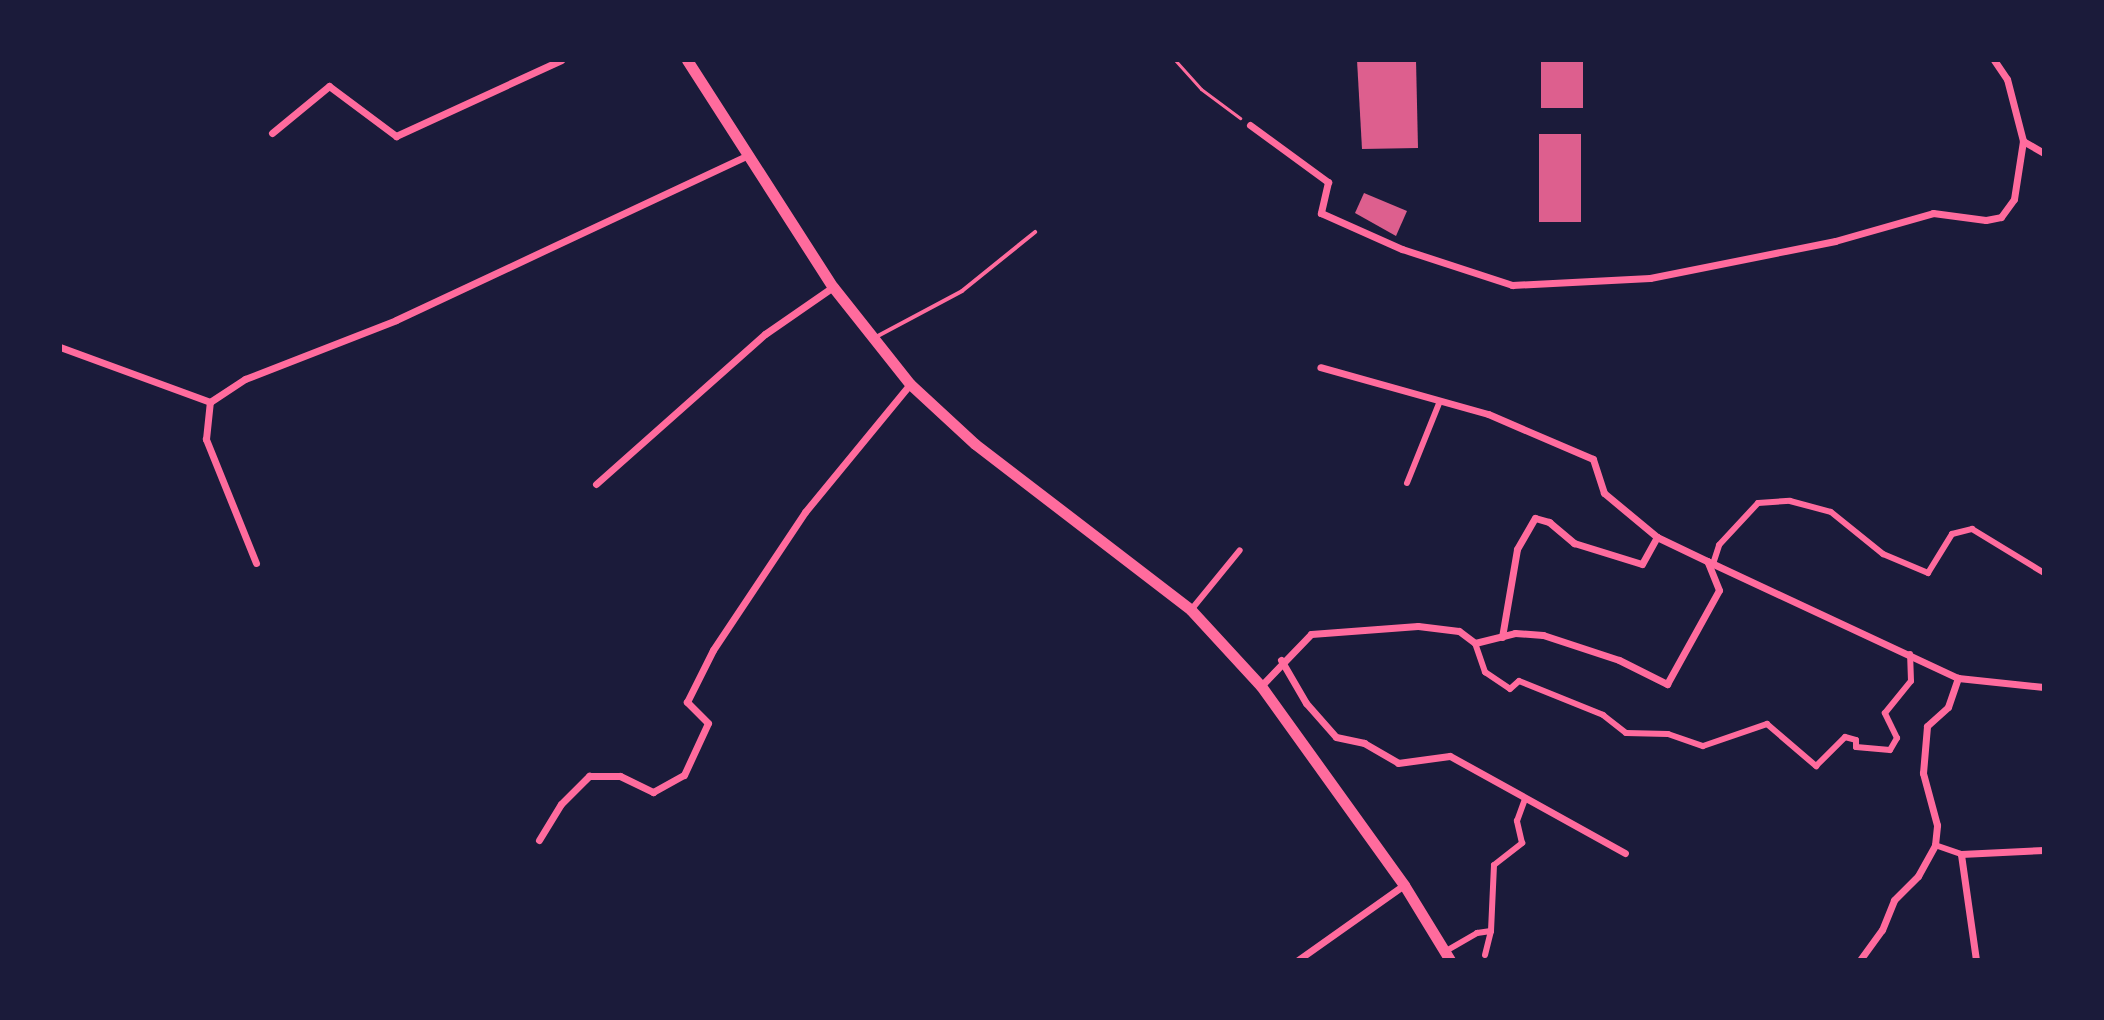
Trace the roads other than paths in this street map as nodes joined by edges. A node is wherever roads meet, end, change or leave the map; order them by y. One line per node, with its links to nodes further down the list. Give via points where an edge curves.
1 (561, 60): 5 (street, via 396,136 329,86)
2 (687, 60): 8 (main road)
3 (1994, 60): 6 (street, via 2007,79)
4 (1250, 125): 6 (street, via 1328,182 1321,213 1402,249 1512,285 1650,278 1835,241 1933,213 2001,217 2014,199)
5 (272, 133)
6 (2023, 141): 7 (street)
7 (2044, 153)
8 (749, 155): 10 (main road); 16 (street, via 396,320 245,379)
9 (1035, 232): 11 (lane, via 962,291)
10 (833, 287): 11 (main road); 18 (street, via 765,334)
11 (874, 338): 14 (main road)
12 (60, 347): 16 (street)
13 (1320, 367): 15 (street)
14 (910, 384): 24 (main road, via 975,444); 33 (street, via 805,512 713,650 687,702 708,723 684,775 653,792 620,776 589,776 561,804)
15 (1440, 401): 17 (street); 19 (street, via 1488,414 1593,459 1604,493)
16 (210, 402): 22 (street, via 206,439)
17 (1407, 483)
18 (596, 484)
19 (1657, 537): 21 (street); 25 (street, via 1642,564 1574,543 1549,522 1535,518 1517,549)
20 (1240, 550): 24 (street)
21 (1710, 562): 23 (street, via 1758,503 1790,501 1831,512 1883,554 1928,573 1952,534 1972,529); 25 (street, via 1719,590 1667,684 1619,660 1543,635); 27 (street)
22 (256, 563)
23 (2044, 573)
24 (1191, 610): 30 (main road)
25 (1502, 637): 26 (street)
26 (1475, 643): 27 (street, via 1485,672 1510,689 1519,681 1603,715 1626,733 1668,734 1703,746 1767,724 1816,766 1845,737 1856,740 1856,747 1890,750 1897,738 1885,713 1911,681); 28 (street, via 1459,631 1418,626 1362,629 1311,634)
27 (1910, 654): 29 (street)
28 (1281, 660): 30 (street); 32 (street, via 1306,703 1336,737 1364,743 1398,763 1450,756)
29 (1958, 678): 31 (street); 34 (street, via 1948,707 1927,726 1923,773 1937,825)
30 (1261, 686): 38 (main road)
31 (2044, 687)
32 (1525, 799): 36 (street); 39 (street, via 1517,821 1522,843 1494,865)
33 (539, 840)
34 (1935, 845): 37 (street); 43 (street, via 1918,876 1894,900 1882,930)
35 (2044, 852): 37 (street)
36 (1625, 853)
37 (1961, 854): 44 (street)
38 (1404, 885): 41 (main road); 42 (street)
39 (1491, 931): 40 (street); 41 (street, via 1477,933)
40 (1485, 955)
41 (1448, 956)
42 (1298, 960)
43 (1860, 960)
44 (1976, 960)

